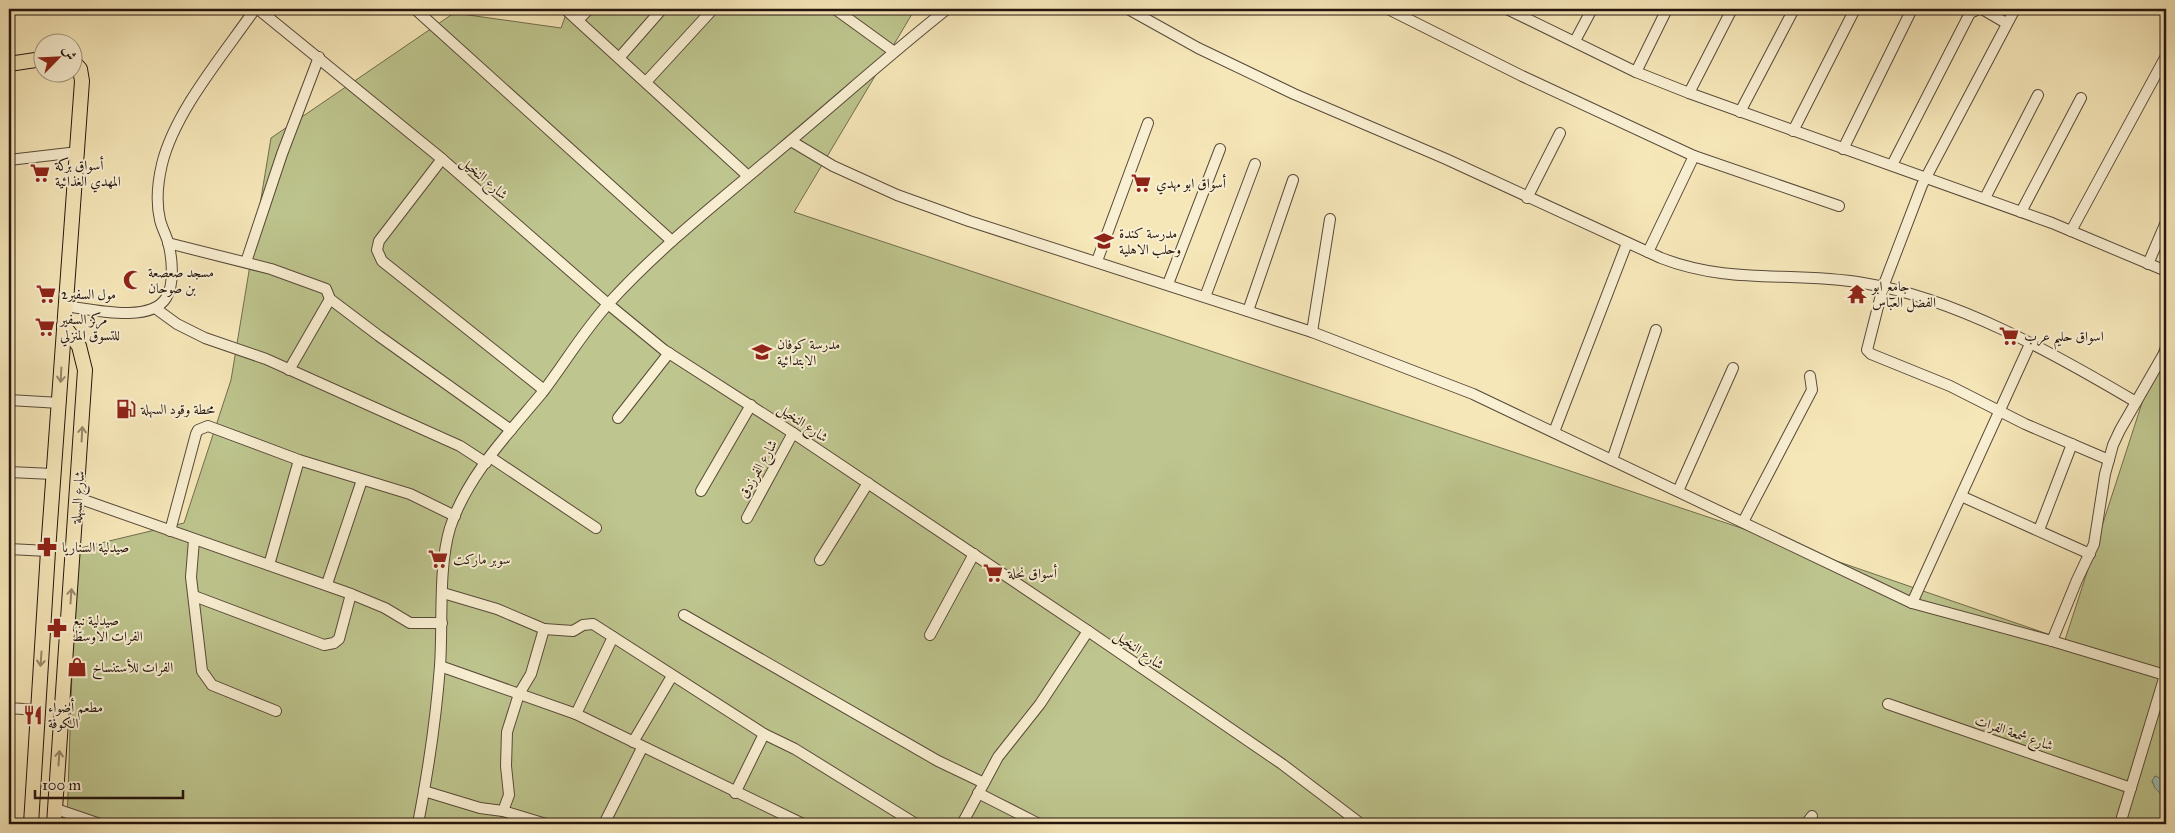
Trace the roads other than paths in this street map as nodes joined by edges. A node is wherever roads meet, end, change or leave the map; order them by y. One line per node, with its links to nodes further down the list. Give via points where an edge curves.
1 (257, 9): 25 (street, شارع النخيل); 59 (street, via 186,108 165,154 158,185 160,219)
2 (415, 9): 58 (street)
3 (565, 9): 20 (street)
4 (589, 9): 20 (street)
5 (662, 9): 26 (street)
6 (713, 9): 31 (street)
7 (835, 9): 23 (street)
8 (947, 9): 23 (street)
9 (1128, 9): 51 (street, via 1294,94)
10 (1388, 9): 43 (street)
11 (1507, 9): 22 (street)
12 (1592, 9): 22 (street)
13 (1667, 9): 29 (street)
14 (1732, 9): 32 (street)
15 (1794, 9): 35 (street)
16 (1854, 9): 37 (street)
17 (1912, 9): 41 (street)
18 (1980, 9): 21 (street); 47 (street, via 1970,13)
19 (2015, 9): 21 (street)
20 (578, 20): 26 (street)
21 (2006, 23): 49 (street)
22 (1575, 41): 29 (street)
23 (893, 51): 39 (street)
24 (2166, 56): 57 (street)
25 (319, 57): 44 (street, شارع النخيل); 63 (street)
26 (619, 58): 31 (street)
27 (32, 61): 28 (main road)
28 (9, 64)
29 (1636, 72): 32 (street)
30 (82, 82): 42 (main road, شارع السهلة)
31 (646, 82): 48 (street)
32 (1689, 93): 35 (street)
33 (2038, 96): 52 (street)
34 (2082, 98): 54 (street)
35 (1740, 112): 37 (street)
36 (1148, 123): 62 (street)
37 (1793, 131): 41 (street)
38 (1560, 133): 51 (street)
39 (791, 140): 48 (street); 62 (street, via 833,166 898,195)
40 (1220, 148): 66 (street)
41 (1843, 149): 47 (street)
42 (78, 152): 45 (street); 71 (main road, شارع السهلة)
43 (1694, 156): 53 (street); 61 (street)
44 (442, 159): 70 (street, شارع النخيل); 83 (street, via 378,241 377,250 382,261)
45 (9, 160)
46 (1255, 164): 68 (street)
47 (1892, 165): 49 (street)
48 (748, 176): 58 (street)
49 (1926, 177): 52 (street); 67 (street)
50 (1293, 180): 73 (street)
51 (1527, 198): 60 (street)
52 (1985, 198): 54 (street)
53 (1839, 206)
54 (2021, 212): 57 (street)
55 (1330, 219): 76 (street)
56 (2166, 222): 64 (street)
57 (2071, 231): 64 (street)
58 (672, 241): 70 (street)
59 (168, 243): 63 (street); 72 (street, via 170,286 166,298)
60 (1627, 243): 61 (street); 92 (street)
61 (1648, 252): 67 (street, via 1687,268 1715,274 1828,278)
62 (1097, 261): 66 (street)
63 (246, 262): 69 (street, via 326,289)
64 (2148, 264): 65 (street)
65 (2166, 271)
66 (1168, 284): 68 (street)
67 (1883, 287): 77 (street, via 1963,313); 88 (street, via 1867,344 1869,352)
68 (1205, 297): 73 (street)
69 (330, 299): 81 (street); 90 (street)
70 (608, 304): 79 (street, شارع النخيل); 83 (street)
71 (65, 306): 72 (street, via 141,313); 74 (main road, شارع السهلة)
72 (155, 308): 81 (street, via 205,338)
73 (1248, 311): 76 (street)
74 (64, 326): 86 (main road, شارع السهلة, one-way to 86); 105 (main road, شارع السهلة, one-way to 74, via 86,370 80,346)
75 (1656, 330): 96 (street)
76 (1312, 332): 92 (street, via 1473,394)
77 (2030, 344): 85 (street); 88 (street)
78 (2166, 350): 85 (street)
79 (669, 352): 87 (street, شارع النخيل); 89 (street)
80 (1733, 368): 103 (street)
81 (289, 370): 95 (street)
82 (1810, 376): 108 (street, via 1812,390)
83 (544, 390): 90 (street)
84 (9, 400): 86 (street)
85 (2136, 402): 97 (street, via 2120,430)
86 (60, 403): 99 (main road, شارع السهلة)
87 (751, 405): 91 (street, شارع النخيل); 102 (street)
88 (2000, 412): 93 (street); 104 (street)
89 (618, 418)
90 (511, 430): 95 (street)
91 (793, 432): 101 (street, شارع النخيل); 107 (street, شارع الفرزدق)
92 (1554, 432): 96 (street)
93 (2072, 444): 97 (street); 110 (street)
94 (298, 460): 100 (street); 111 (street, via 204,426 196,434); 118 (street)
95 (488, 460): 106 (street, via 462,499); 109 (street)
96 (1612, 460): 103 (street)
97 (2109, 460): 116 (street, via 2098,529)
98 (9, 472): 99 (street)
99 (54, 474): 114 (main road, شارع السهلة)
100 (362, 480): 106 (street, via 410,494); 119 (street)
101 (868, 483): 115 (street, شارع النخيل); 117 (street)
102 (701, 490)
103 (1678, 491): 108 (street)
104 (1961, 496): 110 (street); 123 (street)
105 (78, 498): 111 (street); 148 (main road, شارع السهلة, one-way to 105)
106 (455, 516): 120 (street, via 444,564)
107 (746, 518)
108 (1743, 522): 123 (street)
109 (596, 528)
110 (2039, 530): 116 (street)
111 (170, 531): 112 (street)
112 (194, 540): 118 (street); 122 (street, via 191,577)
113 (9, 549): 114 (street)
114 (48, 551): 137 (main road, شارع السهلة, one-way to 137)
115 (974, 554): 127 (street, شارع النخيل); 128 (street)
116 (2090, 554): 130 (street)
117 (820, 560)
118 (269, 565): 119 (street)
119 (327, 584): 121 (street)
120 (443, 593): 125 (street); 126 (street, via 497,609)
121 (351, 594): 122 (street, via 339,639 324,645); 125 (street, via 410,622)
122 (194, 596): 138 (street, via 202,670 209,682)
123 (1912, 603): 130 (street)
124 (684, 614): 143 (street, via 938,761)
125 (442, 624): 131 (street)
126 (544, 629): 129 (street, via 573,630 593,624); 134 (street, via 531,674)
127 (1088, 631): 143 (street, via 1040,704 998,757); 160 (street, شارع النخيل, via 1282,764)
128 (930, 635)
129 (613, 637): 133 (street); 139 (street)
130 (2052, 641): 132 (street)
131 (440, 666): 134 (street); 145 (street)
132 (2166, 674): 144 (street)
133 (672, 676): 140 (street); 141 (street)
134 (518, 694): 139 (street); 149 (street, via 507,732 509,795)
135 (1888, 704): 144 (street, شارع شمعة الفرات)
136 (9, 708): 137 (street)
137 (38, 710): 150 (main road, شارع السهلة)
138 (276, 711)
139 (576, 714): 141 (street)
140 (764, 734): 147 (street); 157 (street, via 795,749)
141 (633, 742): 142 (street)
142 (642, 748): 147 (street); 155 (street)
143 (984, 783): 146 (street)
144 (2131, 788): 161 (street)
145 (424, 791): 149 (street, via 480,808); 153 (street)
146 (978, 792): 158 (street); 159 (street)
147 (735, 793): 156 (street)
148 (56, 809): 151 (main road, شارع السهلة); 152 (street)
149 (503, 811): 154 (street)
150 (31, 824)
151 (54, 824)
152 (100, 824)
153 (418, 824)
154 (546, 824)
155 (604, 824)
156 (803, 824)
157 (916, 824)
158 (962, 824)
159 (1039, 824)
160 (1361, 824)
161 (2120, 824)

